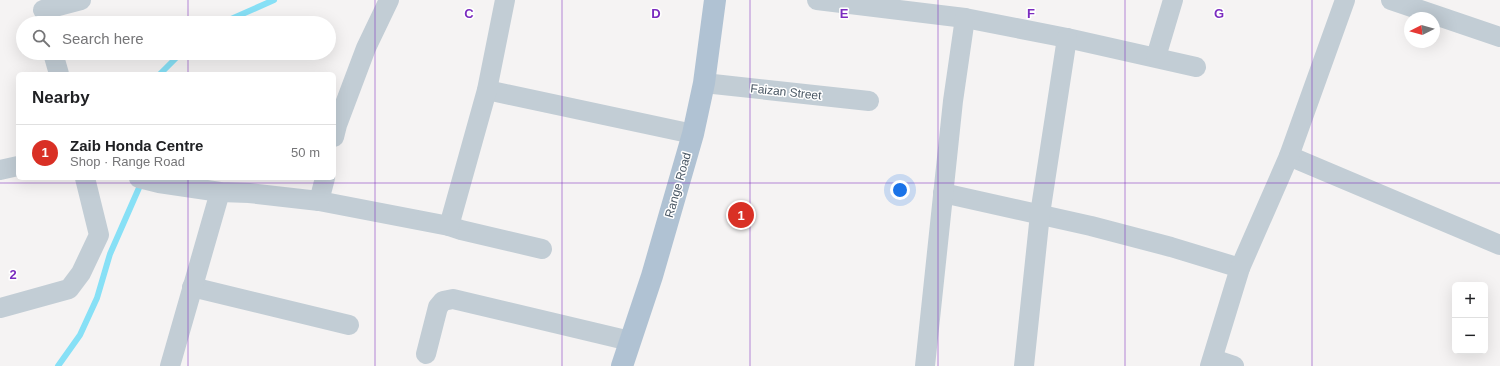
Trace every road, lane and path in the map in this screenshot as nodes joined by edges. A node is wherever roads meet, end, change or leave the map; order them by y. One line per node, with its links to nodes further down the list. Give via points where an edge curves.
1 (81, 0): 9 (street)
2 (389, 0): 20 (street, via 366,48)
3 (505, 0): 18 (street)
4 (715, 0): 17 (main road, Range Road)
5 (817, 0): 10 (street)
6 (1173, 0): 13 (street)
7 (1345, 0): 22 (street)
8 (1391, 0): 11 (street)
9 (43, 11)
10 (965, 18): 12 (street); 29 (street)
11 (1500, 37)
12 (1067, 38): 13 (street); 31 (street)
13 (1156, 57): 15 (street)
14 (55, 60): 16 (street)
15 (1196, 67)
16 (58, 72)
17 (704, 83): 19 (street, Faizan Street); 21 (main road, Range Road)
18 (487, 90): 21 (street); 32 (street)
19 (869, 101)
20 (336, 129)
21 (693, 134): 39 (main road, Range Road, via 652,276)
22 (1289, 156): 33 (street); 35 (street)
23 (16, 166): 24 (street)
24 (0, 170)
25 (85, 180): 37 (street, via 98,235 81,274 69,290)
26 (147, 180): 28 (street)
27 (324, 180): 30 (street)
28 (220, 192): 30 (street); 36 (street)
29 (942, 193): 31 (street); 44 (street)
30 (319, 201): 32 (street)
31 (1040, 214): 35 (street, via 1171,247); 45 (street)
32 (449, 226): 34 (street)
33 (1500, 245)
34 (542, 249)
35 (1240, 268): 41 (street)
36 (192, 287): 38 (street); 42 (street)
37 (0, 308)
38 (349, 325)
39 (630, 341): 40 (street, via 453,298 443,301 438,307); 43 (main road, Range Road)
40 (426, 354)
41 (1211, 362): 46 (street)
42 (170, 366)
43 (622, 366)
44 (925, 366)
45 (1024, 366)
46 (1234, 366)

